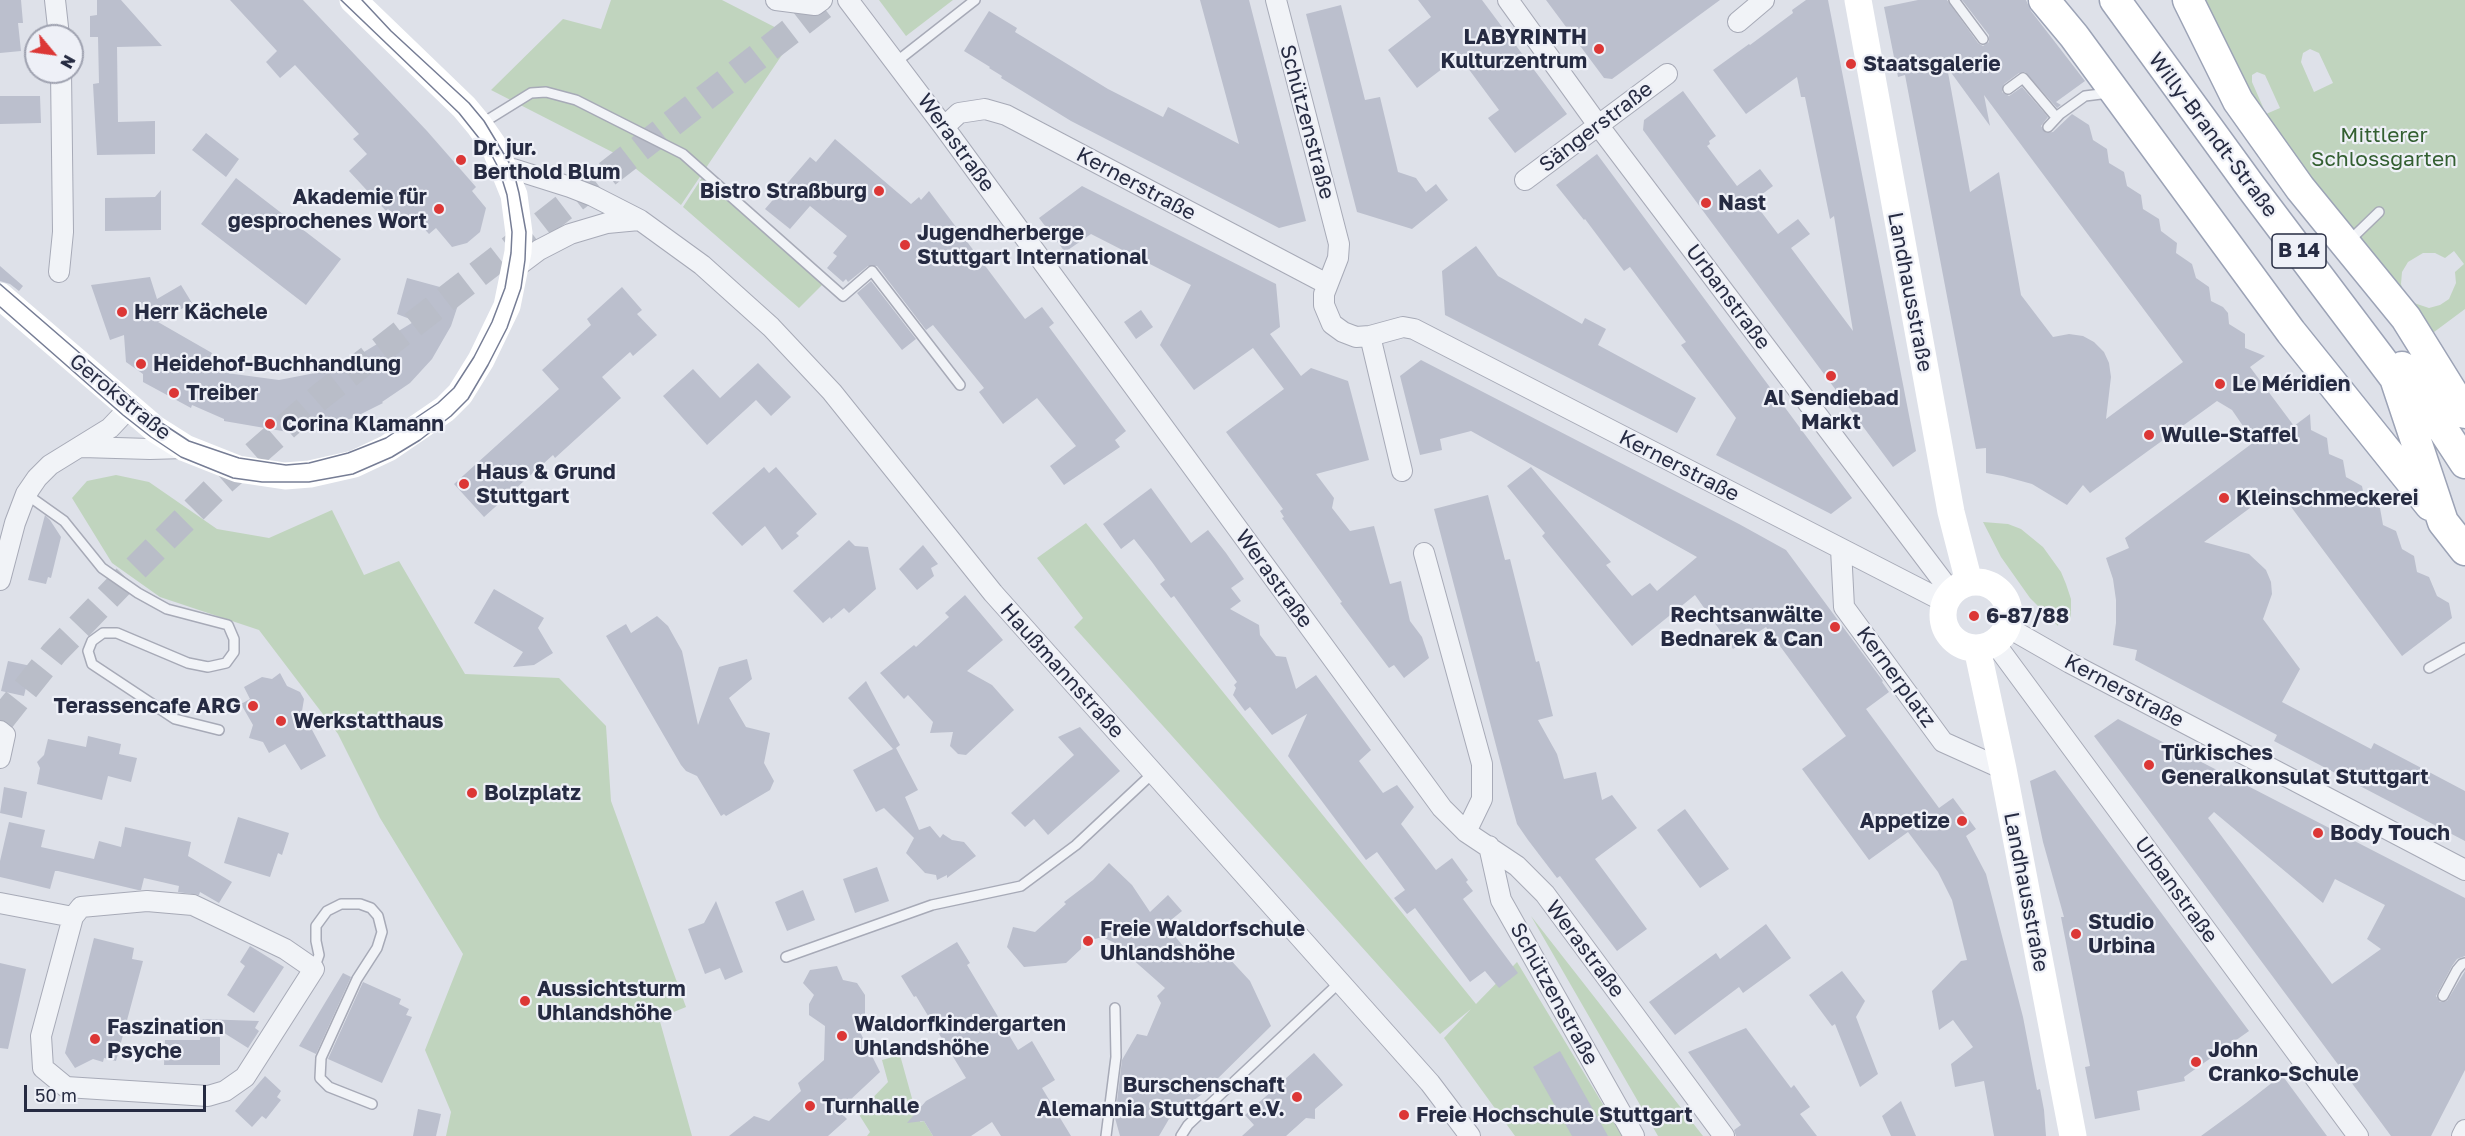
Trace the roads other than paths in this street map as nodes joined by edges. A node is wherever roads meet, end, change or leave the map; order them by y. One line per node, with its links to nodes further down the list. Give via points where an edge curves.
1 (55, 0): 17 (street)
2 (353, 0): 25 (street)
3 (776, 0): 4 (street, via 815,5)
4 (822, 0)
5 (848, 0): 19 (street, Werastraße)
6 (975, 0): 19 (lane)
7 (1276, 0): 38 (street, Schützenstraße, via 1339,244)
8 (1508, 0): 26 (street, Urbanstraße)
9 (1764, 0): 16 (street)
10 (1858, 0): 54 (street, Landhausstraße, via 1951,512)
11 (1954, 0): 18 (lane)
12 (2044, 0): 23 (main road)
13 (2115, 0): 49 (main road, Willy-Brandt-Straße / B 14, via 2396,378)
14 (2131, 0): 37 (main road, Willy-Brandt-Straße / B 14)
15 (2188, 0): 31 (main road, via 2238,101)
16 (1738, 22)
17 (58, 24)
18 (1983, 39)
19 (896, 62): 27 (street, Werastraße)
20 (1667, 74): 26 (street, Sängerstraße)
21 (61, 84): 36 (street, via 63,232)
22 (2008, 89): 24 (lane, via 2023,78)
23 (2115, 92): 24 (lane, via 2085,96); 49 (main road, via 2291,332)
24 (2056, 117): 28 (lane)
25 (479, 125): 29 (street); 41 (lane, via 531,93 546,92 576,100 683,153 843,296 873,271)
26 (1598, 125): 30 (street, Sängerstraße); 54 (street, Urbanstraße)
27 (944, 127): 38 (street, Kernerstraße, via 959,113 985,109 1006,115); 63 (street, Werastraße, via 1442,808)
28 (2048, 127)
29 (505, 169): 33 (street, Haußmannstraße, via 570,187); 35 (street, Gerokstraße, via 514,195 519,233)
30 (1525, 180)
31 (2300, 189): 34 (main road); 37 (main road)
32 (2379, 212): 34 (lane)
33 (640, 220): 35 (street, via 607,223 570,234); 62 (street, Haußmannstraße, via 702,265 771,327 824,384 993,593)
34 (2345, 244): 43 (main road, via 2406,318)
35 (516, 268): 45 (street, Gerokstraße, via 507,306 460,394 388,448 343,466 285,476 238,469)
36 (59, 272)
37 (2337, 281): 46 (main road, Willy-Brandt-Straße / B 14, via 2404,369)
38 (1328, 284): 40 (street, via 1324,305 1332,324 1356,337)
39 (0, 296): 42 (street, Gerokstraße)
40 (1370, 336): 47 (street); 50 (street, Kernerstraße, via 1403,327 1414,329)
41 (960, 385)
42 (129, 408): 44 (street, via 110,428); 45 (street, Gerokstraße)
43 (2465, 413)
44 (82, 447): 45 (street); 48 (street, via 50,465)
45 (185, 448)
46 (2465, 463)
47 (1402, 471)
48 (26, 494): 53 (street); 58 (lane, via 64,521 102,568 138,593 167,609 228,625 234,652 226,663 208,667 188,663 117,633 103,633 92,641 88,651 92,664 175,719)
49 (2443, 522): 51 (main road, Willy-Brandt-Straße / B 14)
50 (1841, 549): 54 (street, Kernerstraße); 61 (street, Kernerplatz, via 1844,607 1944,742)
51 (2465, 550)
52 (1424, 553): 63 (street, via 1482,765 1482,799)
53 (0, 580)
54 (1955, 592): 55 (street, via 1942,612 1948,634 1966,647); 55 (street, via 1989,584 1998,590 2008,607)
55 (1993, 639): 61 (street, Landhausstraße); 65 (street, Kernerstraße, via 2070,663); 82 (street, Urbanstraße)
56 (2465, 648): 57 (lane)
57 (2429, 668)
58 (219, 730)
59 (0, 731): 60 (street, via 5,735)
60 (0, 758)
61 (2003, 769): 81 (street, Landhausstraße)
62 (1153, 773): 68 (lane, via 1076,845 1021,886 932,905); 71 (street, Haußmannstraße)
63 (1466, 832): 64 (street, Werastraße)
64 (1489, 846): 79 (street, Schützenstraße, via 1501,900); 80 (street, Werastraße, via 1517,866 1545,894)
65 (2465, 870)
66 (0, 903): 67 (street)
67 (73, 917): 70 (street, via 81,907 147,901 193,905 285,950); 70 (street, via 41,1036 43,1068 66,1087 208,1096 225,1091 245,1077)
68 (786, 957)
69 (2465, 963): 72 (lane)
70 (314, 969): 74 (lane, via 320,956 316,926 327,911 340,904 371,908 378,916 382,932 321,1058 320,1078 329,1087)
71 (1340, 982): 77 (lane, via 1188,1125); 78 (street, Haußmannstraße, via 1430,1083)
72 (2444, 996)
73 (1115, 1008): 76 (lane, via 1116,1057)
74 (372, 1104)
75 (2465, 1130): 83 (street)
76 (1106, 1136)
77 (1181, 1136)
78 (1470, 1136)
79 (1634, 1136)
80 (1724, 1136)
81 (2073, 1136)
82 (2358, 1136)
83 (2462, 1136)

